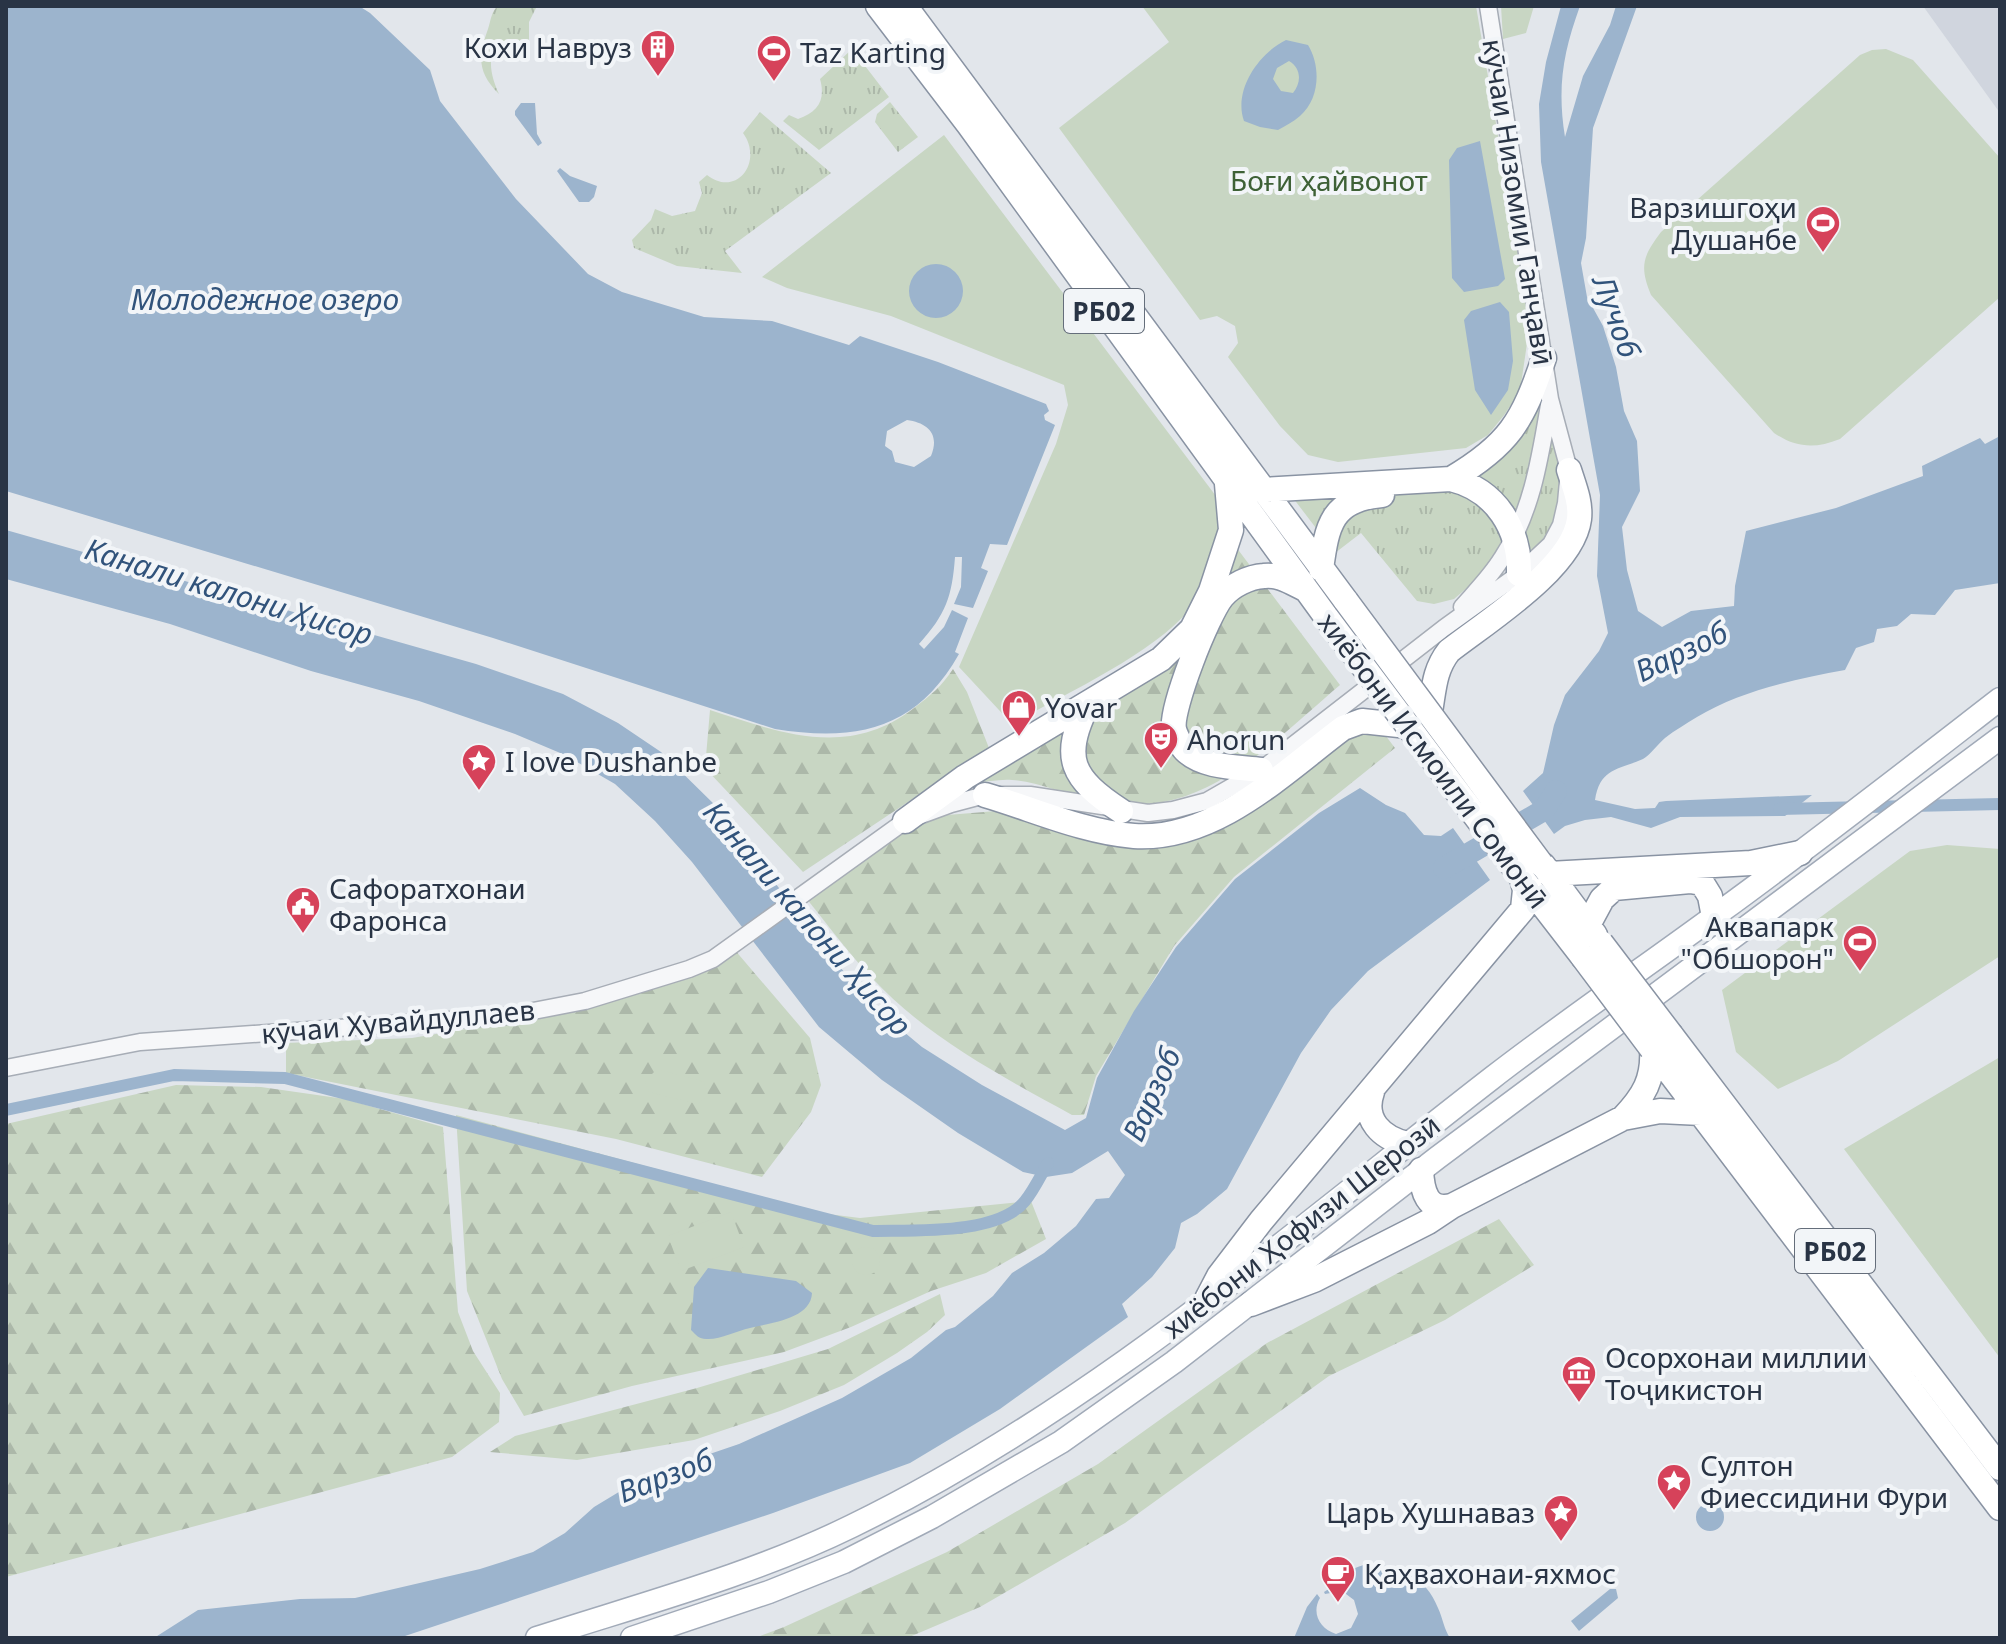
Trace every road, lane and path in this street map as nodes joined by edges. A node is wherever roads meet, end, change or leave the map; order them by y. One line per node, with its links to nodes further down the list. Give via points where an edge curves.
1 (878, 6): 8 (highway, хиёбони Исмоили Сомонӣ / РБ02)
2 (905, 6): 9 (highway, хиёбони Исмоили Сомонӣ / РБ02)
3 (1488, 6): 4 (street, кӯчаи Низомии Ганҷавӣ)
4 (1544, 358): 5 (street, кӯчаи Низомии Ганҷавӣ); 7 (highway, via 1523,414 1507,437)
5 (1550, 399): 6 (street, кӯчаи Хувайдуллаев); 10 (street, via 1531,496)
6 (1569, 470): 11 (street, кӯчаи Хувайдуллаев, via 1561,525 1551,544); 16 (highway, via 1577,494 1575,536 1549,572 1449,651 1434,677)
7 (1451, 479): 9 (highway); 10 (highway, via 1467,483 1497,505)
8 (1227, 482): 13 (highway, хиёбони Исмоили Сомонӣ / РБ02); 15 (highway, via 1231,530 1192,629 1161,659)
9 (1262, 490): 12 (highway, хиёбони Исмоили Сомонӣ / РБ02)
10 (1515, 537): 11 (highway)
11 (1510, 567): 12 (highway, via 1491,518 1475,501 1441,492 1373,496 1341,508 1327,531); 19 (street, кӯчаи Хувайдуллаев, via 1444,628)
12 (1321, 569): 16 (highway, хиёбони Исмоили Сомонӣ / РБ02, bridge)
13 (1307, 590): 17 (highway, хиёбони Исмоили Сомонӣ / РБ02, bridge); 19 (highway, via 1265,575 1235,585 1223,596 1209,616 1175,711 1174,729 1185,750 1202,761)
14 (2000, 699): 23 (main road, хиёбони Ҳофизи Шерозӣ)
15 (1088, 704): 21 (highway, via 1076,727 1074,765 1084,783); 22 (highway, via 965,777)
16 (1430, 712): 24 (highway, хиёбони Исмоили Сомонӣ / РБ02, bridge)
17 (1408, 726): 20 (highway, via 1362,721 1343,728 1228,812 1159,834 1134,836); 24 (highway, хиёбони Исмоили Сомонӣ / РБ02, bridge)
18 (2000, 738): 35 (main road, хиёбони Ҳофизи Шерозӣ)
19 (1261, 770): 21 (street, кӯчаи Хувайдуллаев, via 1207,801 1160,812)
20 (985, 795): 21 (street, кӯчаи Хувайдуллаев, via 1030,795); 22 (street, кӯчаи Хувайдуллаев)
21 (1121, 811)
22 (905, 821): 30 (street, кӯчаи Хувайдуллаев, via 713,959 585,1001 507,1016 140,1042)
23 (1800, 853): 24 (highway, via 1751,863); 27 (main road, хиёбони Ҳофизи Шерозӣ)
24 (1538, 872): 25 (highway, via 1525,890); 26 (highway, хиёбони Исмоили Сомонӣ / РБ02); 28 (highway, хиёбони Исмоили Сомонӣ / РБ02)
25 (1523, 909): 26 (highway); 31 (highway)
26 (1551, 916): 28 (highway, хиёбони Исмоили Сомонӣ / РБ02)
27 (1714, 917): 28 (highway, via 1702,883 1614,888 1602,899); 34 (main road, хиёбони Ҳофизи Шерозӣ, via 1561,1024)
28 (1591, 942): 29 (highway, хиёбони Исмоили Сомонӣ / РБ02, bridge)
29 (1661, 1042): 32 (highway, хиёбони Исмоили Сомонӣ / РБ02); 33 (highway, via 1646,1089); 41 (highway, хиёбони Исмоили Сомонӣ / РБ02)
30 (6, 1068)
31 (1372, 1092): 34 (highway, via 1368,1110 1378,1130); 37 (highway, via 1238,1250)
32 (1701, 1113): 33 (highway, via 1660,1111); 42 (highway, хиёбони Исмоили Сомонӣ / РБ02)
33 (1623, 1118): 36 (highway)
34 (1407, 1144): 37 (main road, хиёбони Ҳофизи Шерозӣ)
35 (1421, 1170): 36 (highway, via 1430,1202); 38 (main road, хиёбони Ҳофизи Шерозӣ)
36 (1452, 1206): 38 (highway, via 1314,1280)
37 (1207, 1299): 39 (main road, хиёбони Ҳофизи Шерозӣ)
38 (1251, 1304): 40 (main road, хиёбони Ҳофизи Шерозӣ)
39 (1156, 1337): 40 (main road); 43 (main road, хиёбони Ҳофизи Шерозӣ, via 1022,1432 853,1526 768,1562)
40 (1174, 1362): 44 (main road, хиёбони Ҳофизи Шерозӣ, via 1061,1442 880,1544 803,1580)
41 (2000, 1468)
42 (1998, 1502)
43 (537, 1638)
44 (632, 1638)

